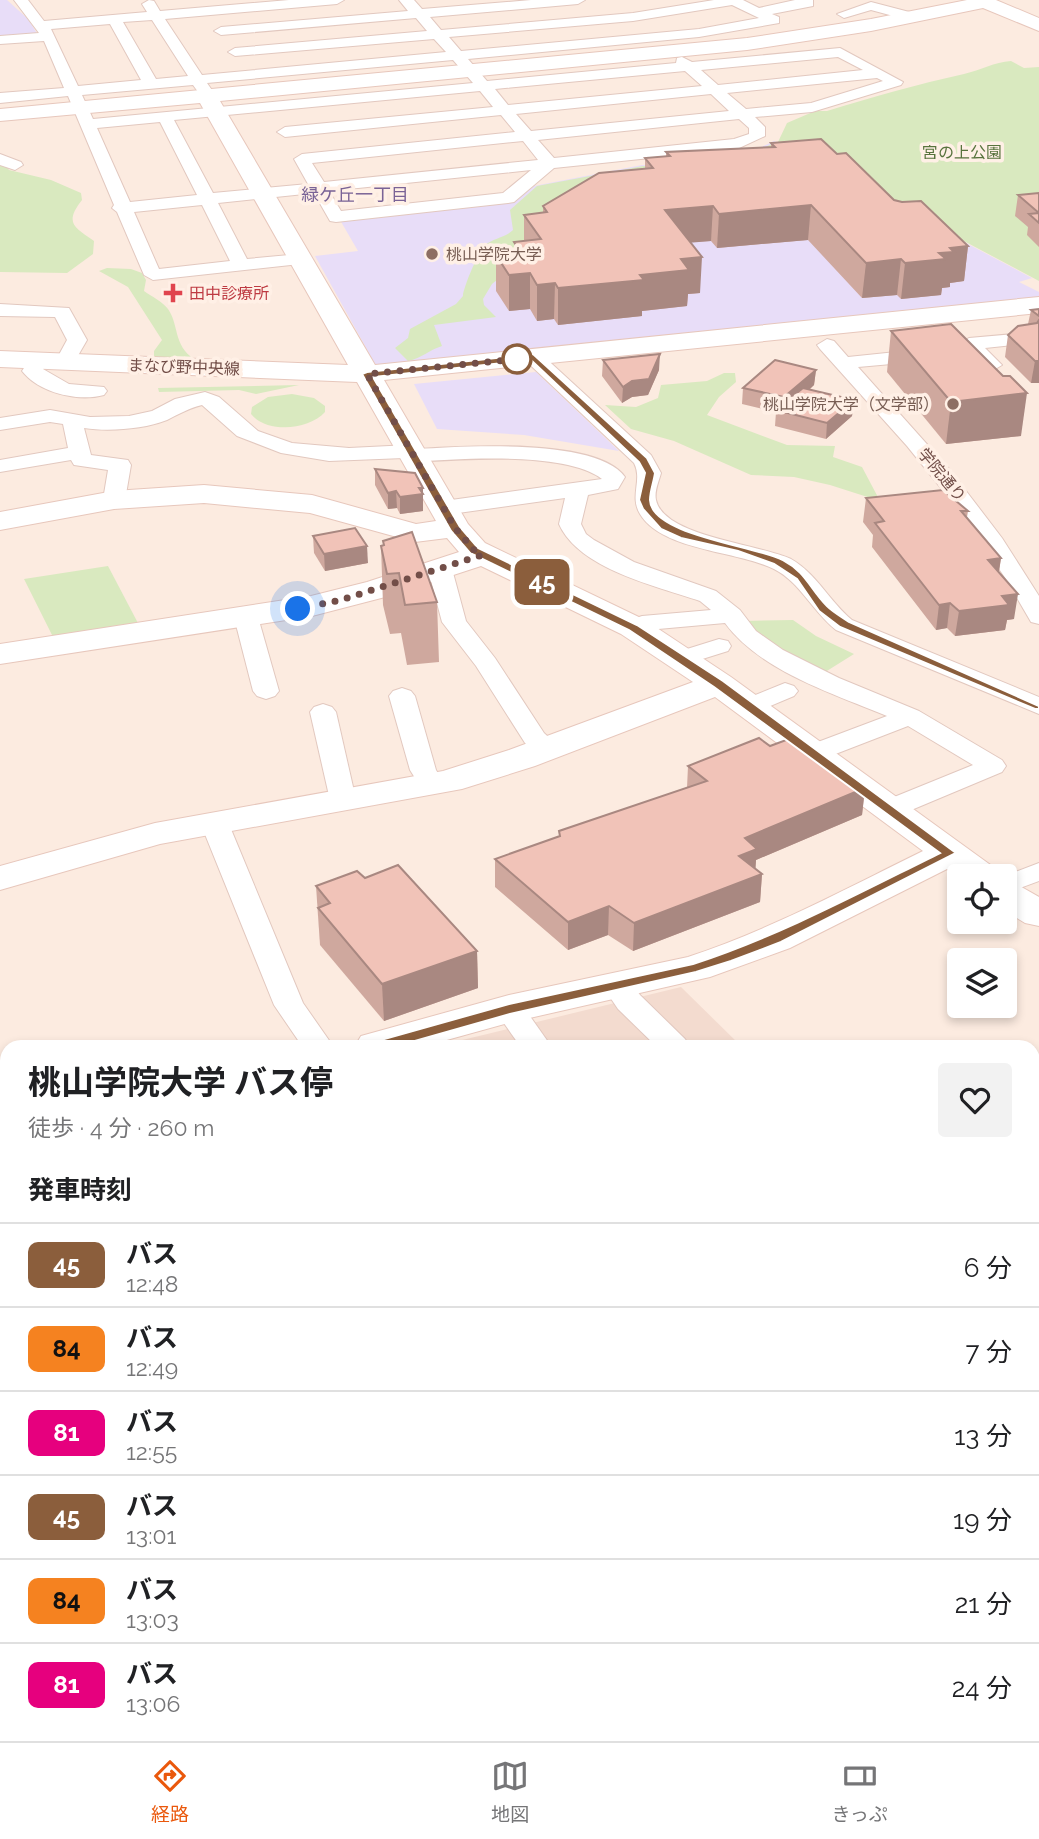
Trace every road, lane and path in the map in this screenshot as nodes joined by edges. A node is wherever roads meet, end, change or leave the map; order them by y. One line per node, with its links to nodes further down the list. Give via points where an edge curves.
1 (21, 0): 23 (street)
2 (146, 0): 17 (street)
3 (195, 0): 13 (street)
4 (335, 0): 13 (street)
5 (406, 0): 15 (street)
6 (578, 0): 15 (street)
7 (614, 0): 18 (street)
8 (693, 0): 11 (street)
9 (802, 0): 14 (street, via 808,3)
10 (983, 1): 19 (street); 22 (street)
11 (708, 6): 14 (street, via 734,1); 18 (street)
12 (73, 7): 21 (street)
13 (206, 11): 17 (street); 24 (street)
14 (758, 12): 28 (street, via 774,20 699,33)
15 (419, 14): 24 (street); 25 (street)
16 (844, 14): 19 (street, via 875,4)
17 (159, 15): 20 (street); 34 (street)
18 (633, 17): 25 (street); 28 (street)
19 (912, 17): 28 (street)
20 (114, 19): 21 (street); 32 (street)
21 (87, 22): 23 (street)
22 (1039, 25)
23 (46, 31): 26 (street); 37 (street)
24 (221, 31): 27 (street)
25 (437, 35): 27 (street); 29 (street)
26 (0, 40)
27 (235, 52): 31 (street)
28 (672, 52): 29 (street); 30 (street, via 840,52); 33 (street)
29 (470, 71): 31 (street); 34 (street); 36 (street); 38 (street)
30 (880, 73): 33 (street); 39 (street, via 896,82 812,107)
31 (251, 75): 34 (street)
32 (151, 84): 34 (street); 37 (street)
33 (715, 89): 38 (street); 39 (street)
34 (208, 96): 36 (street); 37 (street); 41 (street); 47 (street)
35 (0, 98): 37 (street)
36 (267, 107): 42 (street)
37 (79, 108): 40 (street); 41 (street); 49 (street)
38 (504, 110): 42 (street); 43 (street)
39 (743, 114): 43 (street); 45 (street, via 758,132 747,142)
40 (0, 115)
41 (164, 117): 48 (street)
42 (285, 132): 44 (street)
43 (527, 136): 44 (street); 45 (street)
44 (302, 159): 46 (street)
45 (550, 163): 46 (street); 46 (street, via 508,198 336,217)
46 (318, 187): 47 (street)
47 (262, 193): 48 (street); 50 (street)
48 (206, 199): 49 (street); 51 (street)
49 (121, 208): 51 (street, via 153,275)
50 (300, 258): 51 (street); 62 (street)
51 (241, 265)
52 (1039, 305): 57 (street, まなび野中央線)
53 (0, 310): 59 (street, via 62,312 77,340)
54 (1025, 339): 56 (street, via 969,344)
55 (827, 345): 60 (street, 学院通り)
56 (975, 350): 60 (street); 61 (street)
57 (533, 357): 62 (street, まなび野中央線); 86 (street, via 643,460 650,473 646,507 665,527 778,562 801,577 823,608 844,625)
58 (0, 359): 59 (street, まなび野中央線)
59 (51, 361): 62 (street, まなび野中央線); 63 (street, via 32,370 65,390)
60 (844, 363): 77 (street, 学院通り, via 973,513)
61 (992, 365)
62 (367, 374): 67 (street)
63 (98, 392)
64 (78, 422): 65 (street, via 50,416); 66 (street, via 74,425); 67 (street, via 145,419 205,398 239,428 275,445 321,453)
65 (0, 424)
66 (80, 452): 68 (street); 70 (street, via 82,460 120,465)
67 (412, 454): 69 (street, via 514,453 600,465 614,477 602,487); 71 (street)
68 (0, 466)
69 (578, 490): 71 (street); 75 (street, via 570,524 576,537 626,567 695,589)
70 (114, 500): 71 (street, via 188,494 250,496 312,504 408,532); 72 (street)
71 (449, 518): 73 (street)
72 (0, 521)
73 (482, 555): 74 (street); 78 (street)
74 (440, 569): 76 (street, via 341,600); 90 (street, via 459,630 534,738)
75 (732, 615): 78 (street); 88 (street, via 747,636 774,655)
76 (246, 617): 80 (street); 83 (street, via 248,668)
77 (1039, 617)
78 (633, 627): 81 (street)
79 (719, 646): 81 (street)
80 (0, 654)
81 (680, 659): 82 (street)
82 (719, 684): 87 (street); 90 (street)
83 (266, 691)
84 (785, 691): 87 (street)
85 (401, 696): 92 (street, via 423,770)
86 (1039, 706)
87 (747, 707): 91 (street)
88 (910, 716): 91 (street); 94 (street, via 993,766)
89 (319, 729): 93 (street)
90 (547, 748): 92 (street)
91 (811, 754): 94 (street)
92 (432, 785): 93 (street)
93 (342, 800): 95 (street)
94 (887, 810): 96 (street)
95 (214, 822): 99 (street); 105 (street, via 289,1005)
96 (949, 853): 97 (street); 103 (street, via 776,939 696,968)
97 (964, 864)
98 (1039, 871): 100 (street)
99 (0, 878)
100 (1017, 880)
101 (1017, 901): 102 (street)
102 (1039, 914)
103 (616, 984): 104 (street); 108 (street)
104 (509, 1009): 106 (street); 107 (street)
105 (314, 1040)
106 (398, 1040)
107 (530, 1040)
108 (668, 1040)

